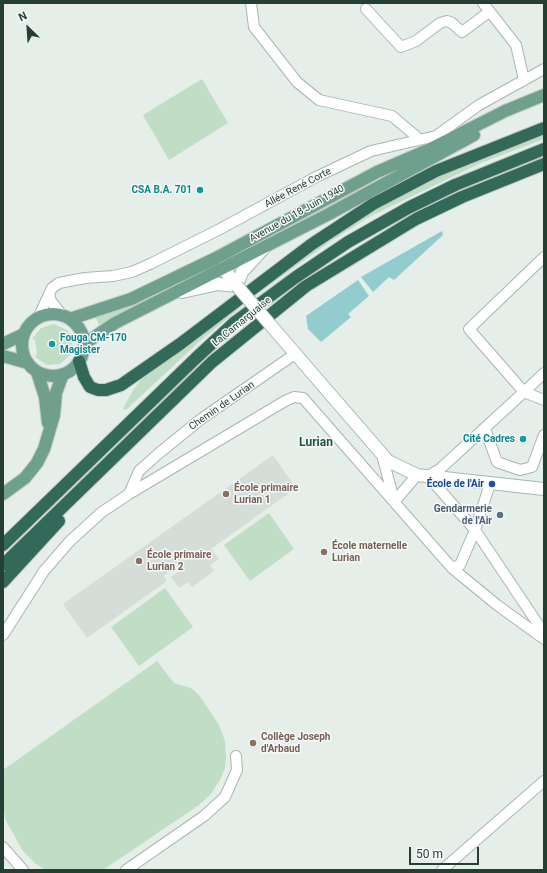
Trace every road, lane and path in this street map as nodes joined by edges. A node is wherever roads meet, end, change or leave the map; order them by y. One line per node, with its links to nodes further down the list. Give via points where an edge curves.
1 (252, 3): 10 (street, via 254,27 297,82 320,100 392,116 417,137)
2 (483, 3): 4 (street)
3 (366, 9): 4 (street, via 401,47 416,41 440,23 447,21 462,32)
4 (489, 12): 6 (street, via 516,46)
5 (544, 69): 6 (street, Allée René Corte)
6 (524, 80): 10 (street, Allée René Corte, via 479,106 436,136)
7 (544, 95): 8 (main road, Avenue du 18 Juin 1940)
8 (522, 105): 13 (main road, Avenue du 18 Juin 1940, via 497,122 395,179); 15 (main road, Avenue du 18 Juin 1940, via 504,111 428,150 340,190)
9 (544, 128): 27 (highway, via 436,171 373,204 312,244 180,344 121,385 106,390 90,386)
10 (417, 140): 17 (street, Allée René Corte, via 371,151 132,272 59,283)
11 (544, 149): 45 (highway, La Camarguaise, via 455,185 408,208 348,242 296,277 235,322)
12 (544, 164): 21 (highway, La Camarguaise, via 462,197 416,219 306,286)
13 (264, 248): 15 (main road, Avenue du 18 Juin 1940); 16 (street, via 242,272)
14 (544, 257): 32 (street, via 468,329)
15 (220, 263): 16 (street); 18 (main road, Avenue du 18 Juin 1940); 19 (main road, Avenue du 18 Juin 1940, via 131,299)
16 (237, 286): 18 (street, via 218,284); 25 (street, bridge)
17 (49, 294): 19 (street, via 51,301); 20 (street)
18 (175, 294): 24 (main road, Avenue du 18 Juin 1940, via 115,323)
19 (66, 317): 20 (main road, via 45,315); 24 (main road, via 77,326)
20 (38, 318): 22 (main road, via 29,325)
21 (250, 330): 46 (highway, La Camarguaise, via 172,399); 48 (highway, via 226,358 61,519)
22 (24, 334): 23 (main road); 28 (main road, via 22,349)
23 (3, 344)
24 (84, 344): 27 (main road)
25 (295, 354): 37 (street); 42 (street, Chemin de Lurian, via 201,419 150,461 139,472)
26 (3, 356): 28 (main road)
27 (79, 361): 31 (main road)
28 (28, 363): 29 (main road)
29 (37, 372): 31 (main road); 35 (main road, via 45,397)
30 (544, 373): 32 (street)
31 (63, 374): 35 (main road, via 56,393)
32 (524, 392): 33 (street); 34 (street)
33 (544, 400)
34 (485, 429): 36 (street, via 497,462 520,470 532,467); 38 (street, via 440,469)
35 (50, 430): 41 (main road, via 47,442 25,478)
36 (544, 435)
37 (382, 455): 38 (street, via 395,465); 43 (street)
38 (422, 475): 39 (street); 43 (street); 44 (street)
39 (490, 484): 40 (street); 44 (street)
40 (544, 489)
41 (3, 494)
42 (129, 494): 43 (street, via 294,397 303,398); 50 (street, via 102,512 70,541 44,571)
43 (394, 502): 47 (street)
44 (475, 530): 47 (street, via 460,565); 49 (street)
45 (3, 545)
46 (3, 566)
47 (452, 568): 51 (street)
48 (3, 582)
49 (544, 633)
50 (3, 635)
51 (544, 640)
52 (236, 756): 56 (street, via 237,770 225,797 204,816)
53 (544, 781): 57 (street)
54 (3, 847): 55 (street)
55 (23, 870)
56 (126, 870)
57 (442, 870)

